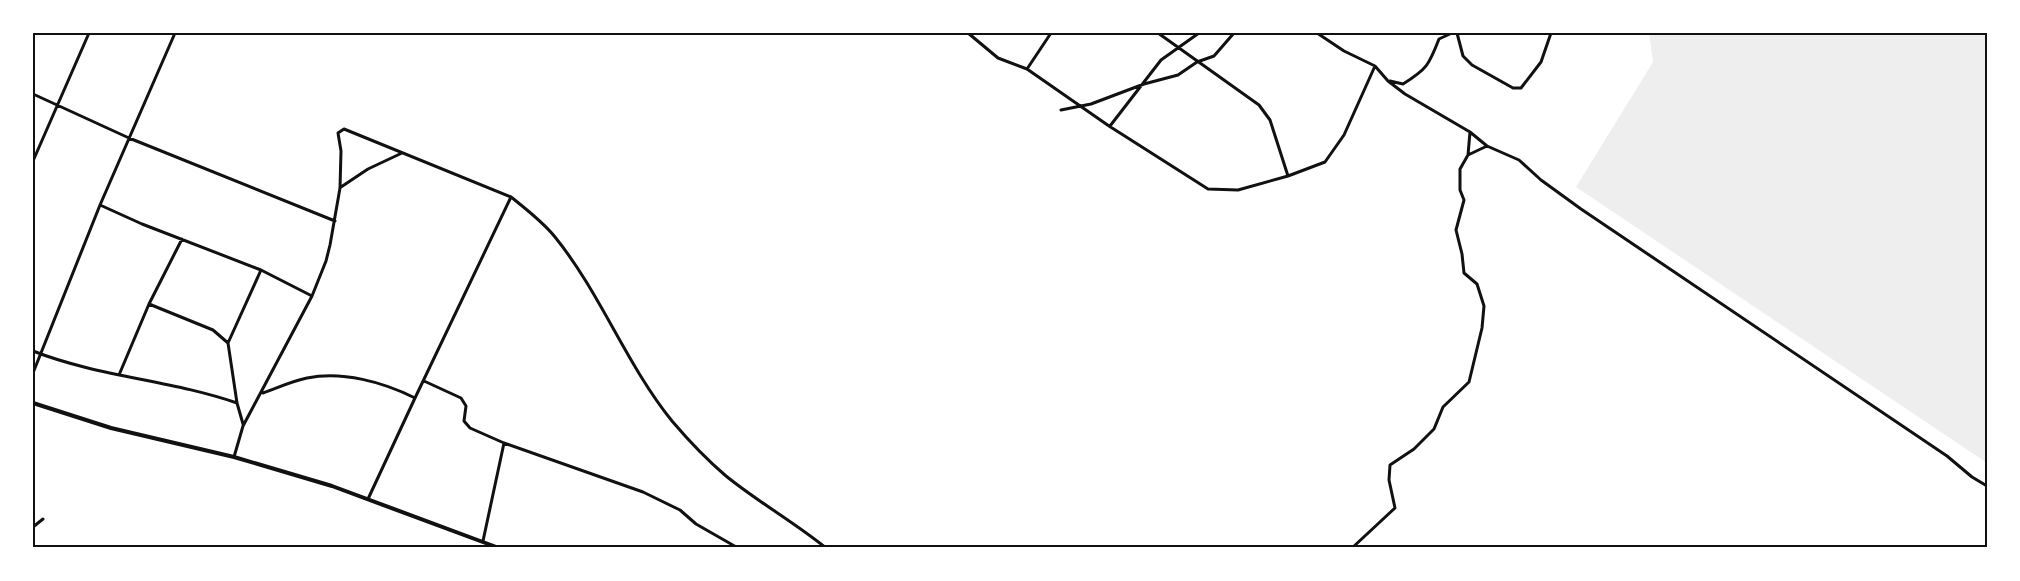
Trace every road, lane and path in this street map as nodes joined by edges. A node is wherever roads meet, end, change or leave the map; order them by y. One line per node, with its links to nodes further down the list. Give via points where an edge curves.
1 (89, 33): 22 (street)
2 (175, 33): 27 (street)
3 (968, 33): 16 (street, via 998,58)
4 (1051, 33): 16 (street)
5 (1158, 33): 13 (street)
6 (1199, 33): 13 (street)
7 (1234, 33): 14 (street, via 1214,56)
8 (1317, 33): 15 (street)
9 (1438, 33): 12 (street)
10 (1455, 33): 11 (street, via 1463,56 1472,65 1513,88 1521,88 1541,62); 12 (street)
11 (1551, 33)
12 (1439, 39): 19 (street, via 1429,65)
13 (1177, 48): 14 (street); 18 (street, via 1161,60)
14 (1197, 62): 18 (street, via 1178,75); 32 (street, via 1265,112)
15 (1375, 66): 17 (street); 32 (street, via 1344,135 1325,162)
16 (1027, 69): 23 (street)
17 (1388, 81): 19 (street); 21 (street)
18 (1144, 84): 23 (street); 25 (street)
19 (1402, 84): 21 (street)
20 (33, 94): 22 (street)
21 (1405, 94): 26 (street)
22 (57, 104): 27 (street); 31 (street)
23 (1080, 106): 24 (street); 25 (street)
24 (1061, 110)
25 (1109, 126): 32 (street, via 1208,189 1238,190)
26 (1470, 132): 28 (street); 30 (street)
27 (129, 138): 35 (street); 36 (street)
28 (1487, 146): 30 (street); 54 (street, via 1519,160 1581,209)
29 (402, 153): 33 (street); 33 (street, via 344,129 338,133); 34 (street)
30 (1468, 155): 63 (street, via 1460,169 1464,200 1456,230 1464,273 1477,284 1484,306 1469,382 1443,407 1434,429 1390,465 1395,508)
31 (33, 161)
32 (1288, 176)
33 (340, 188): 36 (street)
34 (511, 197): 46 (street); 62 (street, via 558,241 646,386 687,438 727,476)
35 (100, 205): 37 (street); 43 (street)
36 (335, 221): 39 (street)
37 (182, 239): 38 (street); 40 (street)
38 (261, 270): 39 (street); 41 (street)
39 (312, 296): 47 (street)
40 (149, 304): 41 (street, via 213,330); 45 (street)
41 (228, 343): 50 (street)
42 (33, 351): 43 (street)
43 (40, 353): 44 (street); 45 (street)
44 (33, 373)
45 (119, 375): 50 (street)
46 (424, 381): 48 (street); 52 (street, via 461,398 466,406 467,425)
47 (261, 394): 48 (street, via 309,377 348,376); 51 (street)
48 (415, 398): 55 (street)
49 (33, 403): 53 (street, via 111,428)
50 (237, 403): 51 (street)
51 (243, 426): 53 (street)
52 (504, 443): 58 (street); 61 (street, via 643,492 680,510)
53 (234, 457): 55 (street)
54 (1987, 486)
55 (368, 499): 58 (street)
56 (44, 519): 57 (street)
57 (33, 527)
58 (483, 542): 59 (street)
59 (488, 546): 60 (street)
60 (499, 548)
61 (738, 548)
62 (826, 548)
63 (1352, 548)

